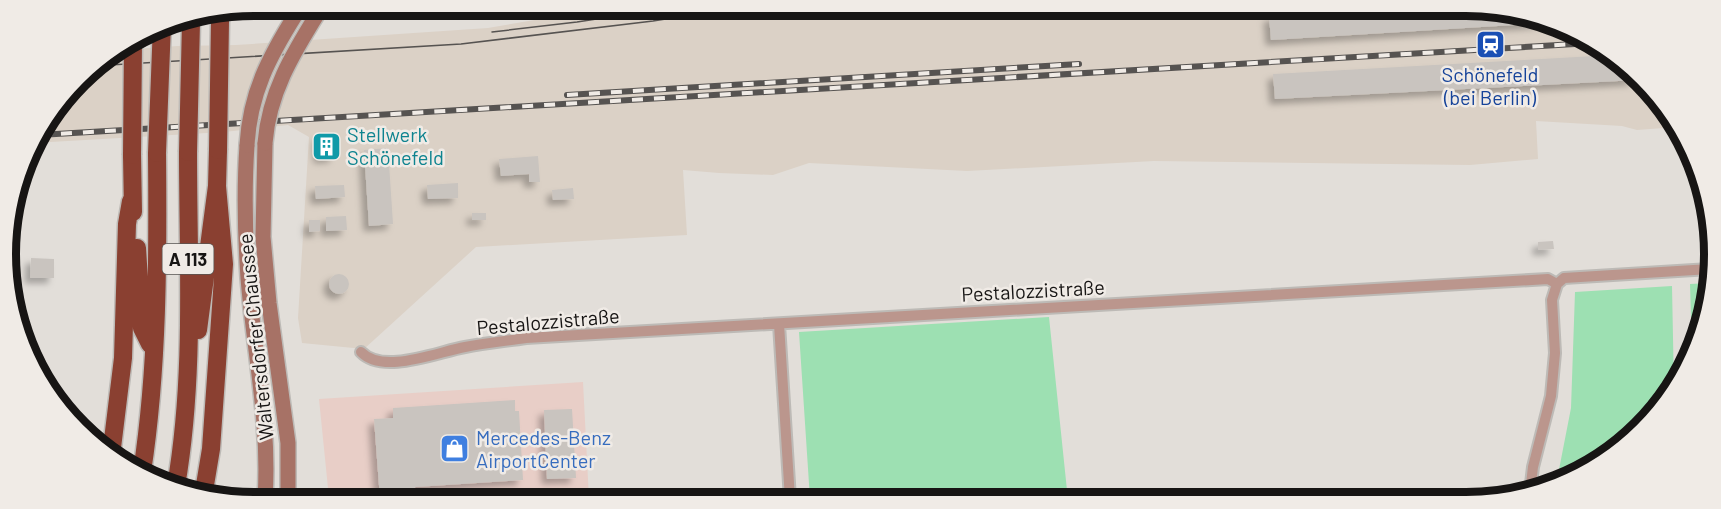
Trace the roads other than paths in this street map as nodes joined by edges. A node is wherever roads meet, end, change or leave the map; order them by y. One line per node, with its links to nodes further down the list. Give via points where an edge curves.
1 (294, 16): 20 (main road, Waltersdorfer Chaussee, bridge, via 267,63 250,111 245,174 248,267 265,425)
2 (317, 16): 21 (main road, Waltersdorfer Chaussee, bridge, via 283,72 272,100 265,143 263,237 288,443)
3 (220, 19): 7 (highway, bridge)
4 (191, 26): 14 (highway, A 113, bridge)
5 (162, 36): 12 (highway, A 113, bridge)
6 (133, 49): 8 (highway, bridge)
7 (217, 186): 14 (highway); 19 (highway, via 224,264 211,449)
8 (131, 201): 12 (highway, via 142,328); 15 (highway, via 123,358)
9 (1704, 269): 10 (street, Pestalozzistraße, via 1564,278)
10 (1557, 284): 11 (street, Pestalozzistraße, via 1548,279); 18 (street, via 1552,300 1555,353 1551,396)
11 (779, 324): 13 (street, Pestalozzistraße, via 526,338 389,362 371,360); 22 (street)
12 (154, 351): 16 (highway, A 113)
13 (361, 352)
14 (189, 366): 17 (highway, A 113)
15 (112, 445)
16 (143, 465)
17 (177, 480)
18 (1531, 483)
19 (205, 487)
20 (265, 492)
21 (288, 492)
22 (790, 492)

